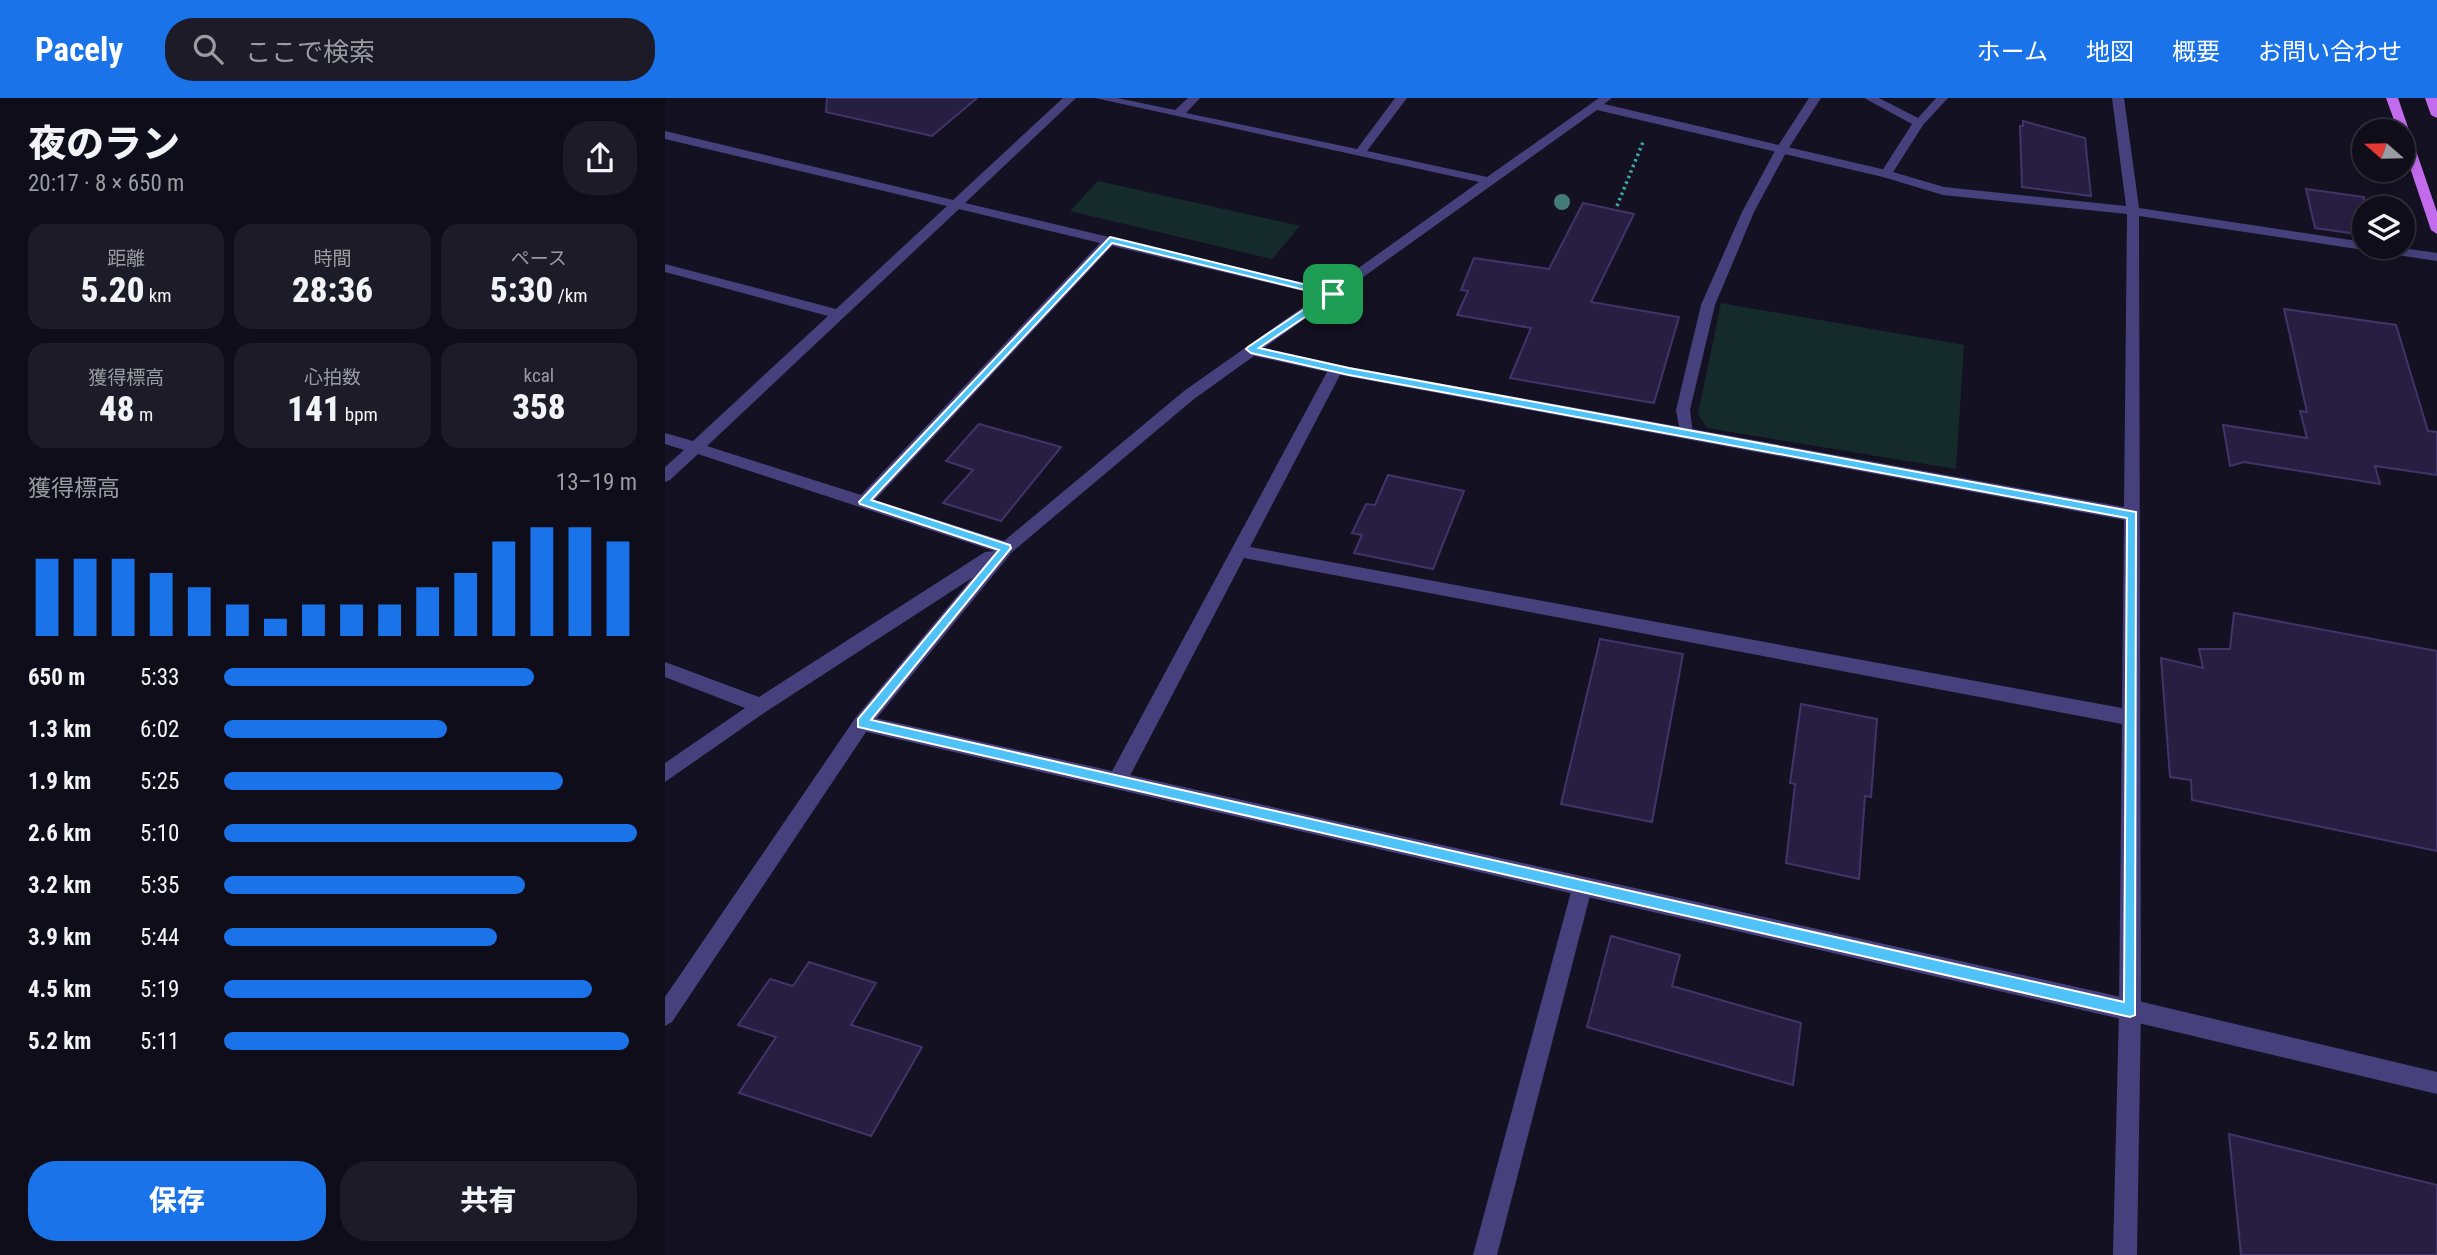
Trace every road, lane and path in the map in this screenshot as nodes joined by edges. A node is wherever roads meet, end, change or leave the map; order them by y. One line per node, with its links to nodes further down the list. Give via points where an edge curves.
1 (1070, 98): 21 (street)
2 (1101, 98): 12 (street)
3 (1194, 98): 12 (street)
4 (1401, 98): 18 (street)
5 (1815, 98): 17 (street)
6 (1870, 98): 15 (street)
7 (1942, 98): 15 (street)
8 (2118, 98): 23 (street)
9 (2392, 98): 24 (main road)
10 (2431, 98): 13 (main road)
11 (1602, 102): 14 (street); 20 (street)
12 (1178, 114): 18 (street)
13 (2437, 115)
14 (1652, 120): 17 (street); 22 (path)
15 (1919, 123): 19 (street)
16 (665, 135): 21 (street)
17 (1782, 149): 19 (street); 34 (street, via 1748,212 1708,305 1683,410)
18 (1360, 153): 20 (street)
19 (1886, 174): 23 (street, via 1943,191)
20 (1490, 181): 30 (street)
21 (958, 203): 25 (street); 31 (street)
22 (1617, 206)
23 (2133, 211): 26 (street); 39 (street)
24 (2437, 230)
25 (1110, 240): 30 (street); 38 (street)
26 (2352, 244)
27 (2415, 254): 28 (street)
28 (2437, 257)
29 (665, 268): 31 (street)
30 (1333, 294): 32 (street)
31 (839, 314): 36 (street)
32 (1251, 349): 33 (street); 40 (street)
33 (1336, 369): 34 (street); 41 (street)
34 (1686, 433): 39 (street)
35 (665, 438): 36 (street)
36 (697, 447): 37 (street); 38 (street)
37 (665, 475)
38 (864, 502): 40 (street)
39 (2132, 514): 44 (street)
40 (1006, 548): 43 (street); 45 (street)
41 (1239, 551): 44 (street); 47 (street)
42 (665, 669): 43 (street)
43 (761, 706): 46 (street)
44 (2131, 718): 49 (street)
45 (862, 723): 47 (street); 50 (street)
46 (665, 774)
47 (1117, 781): 48 (street)
48 (1583, 888): 49 (street); 52 (street)
49 (2130, 1010): 51 (street); 53 (street)
50 (665, 1016)
51 (2437, 1083)
52 (1485, 1255)
53 (2125, 1255)

